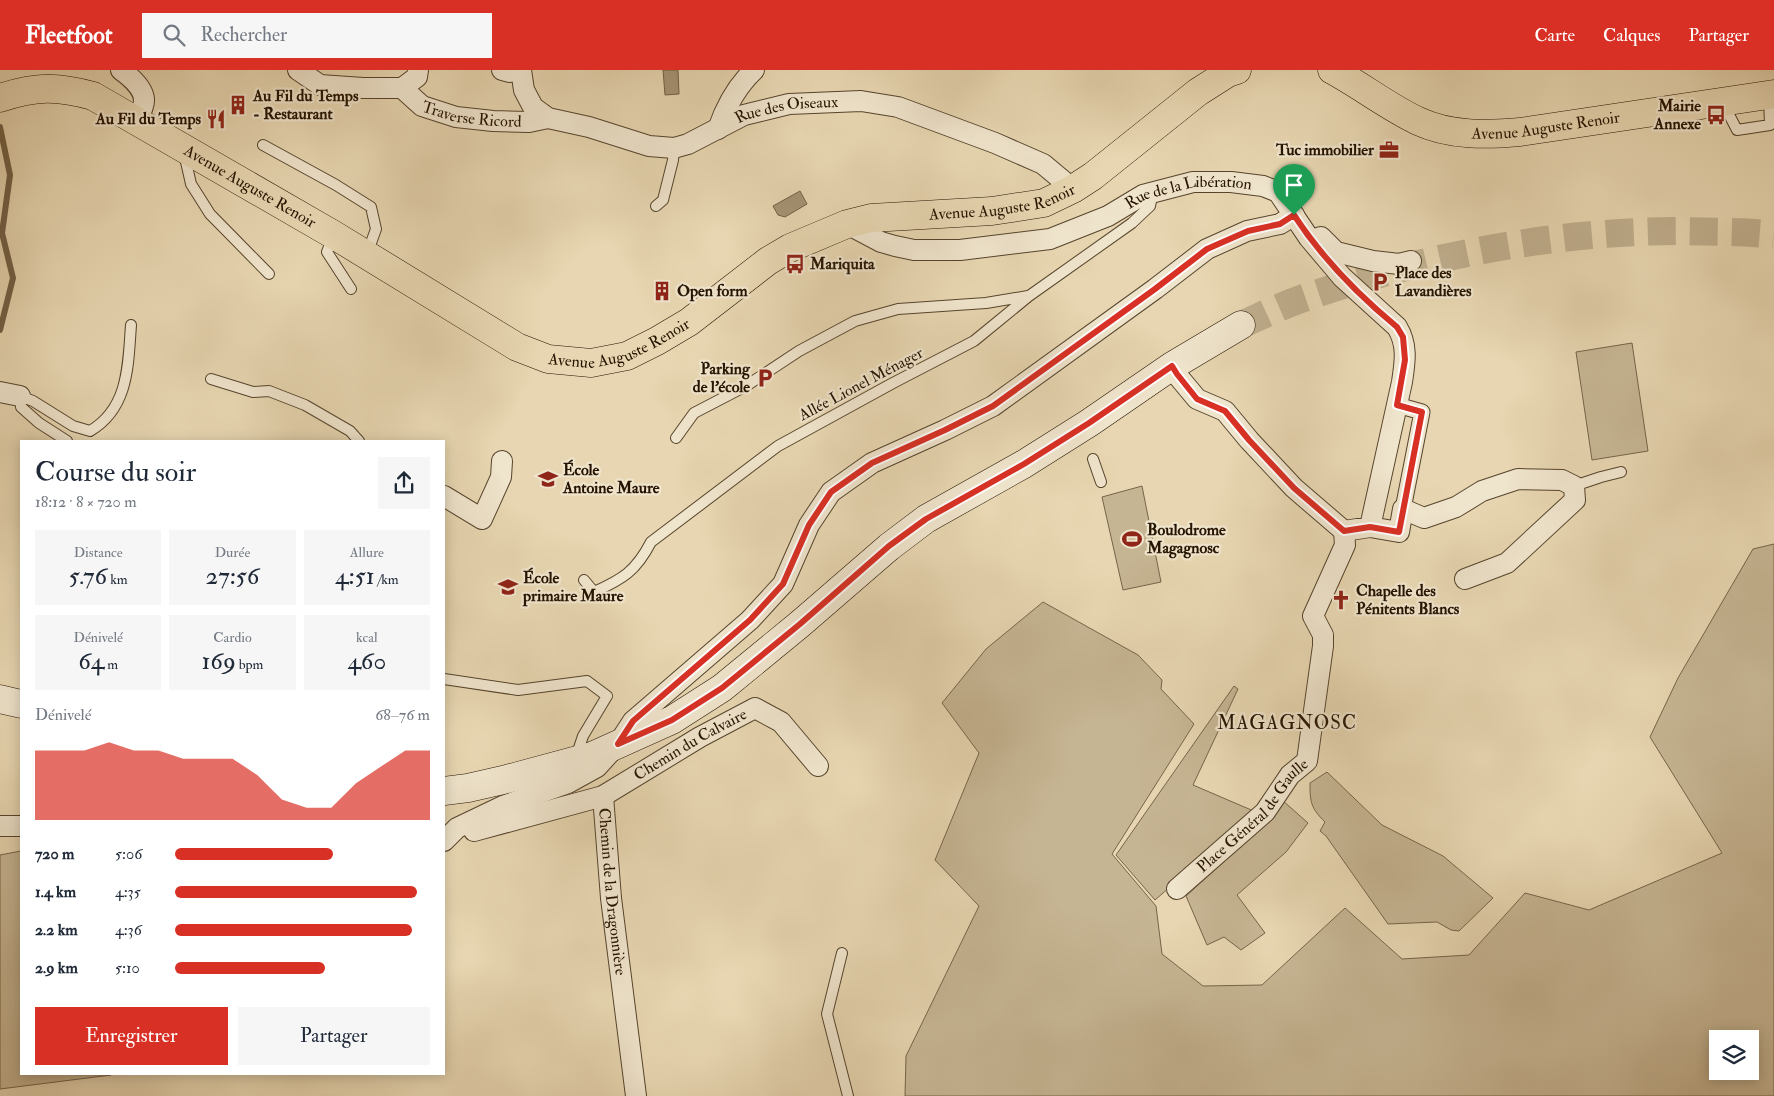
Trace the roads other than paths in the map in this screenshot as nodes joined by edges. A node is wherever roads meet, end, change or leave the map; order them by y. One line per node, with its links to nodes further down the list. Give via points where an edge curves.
1 (121, 70): 14 (street, via 144,97 144,106)
2 (298, 70): 10 (street, via 320,85)
3 (418, 70): 10 (street, via 417,77)
4 (502, 70): 5 (street)
5 (517, 70)
6 (521, 70): 13 (street, via 524,90 534,107)
7 (754, 70): 15 (street, via 742,81 727,105)
8 (1237, 70): 19 (main road, Avenue Auguste Renoir, via 1198,92)
9 (1336, 71): 11 (main road, Avenue Auguste Renoir, via 1420,122 1460,133 1520,132)
10 (402, 88): 13 (street, Traverse Ricord, via 422,106 456,117 528,122)
11 (1771, 94)
12 (0, 98): 14 (main road, Avenue Auguste Renoir, via 46,87 68,89 93,96)
13 (548, 118): 17 (street, Rue des Oiseaux, via 649,146)
14 (136, 121): 18 (main road, Avenue Auguste Renoir)
15 (718, 129): 17 (street, Rue des Oiseaux); 19 (street, Rue des Oiseaux, via 744,115 789,104 861,102 898,107 1043,164)
16 (263, 145): 26 (lane, via 371,207 376,229)
17 (674, 148): 21 (lane, via 663,200)
18 (183, 149): 24 (main road, Avenue Auguste Renoir); 28 (lane, via 191,184 210,214)
19 (1073, 189): 23 (main road, Avenue Auguste Renoir, via 1044,202 992,211 890,216)
20 (1154, 191): 22 (street, Rue de la Libération, via 1194,182 1263,186 1278,192); 23 (street, Rue de la Libération, via 1108,216 1050,238 960,250 914,250 895,246); 30 (lane, Allée Lionel Ménager, via 1150,206 1132,224)
21 (656, 206)
22 (1294, 215): 25 (street, Rue de la Libération); 55 (street, via 1280,224 1248,231 1207,249 993,406 872,463 831,492 809,525 783,584 750,620 633,721)
23 (847, 224): 26 (main road, Avenue Auguste Renoir, via 768,261 689,322 657,341 627,356 591,363 548,359 517,348)
24 (334, 235): 26 (main road, Avenue Auguste Renoir); 29 (lane, via 327,252)
25 (1309, 238): 27 (street, via 1320,238 1336,252 1373,261); 37 (street, Rue de la Libération, via 1342,276 1397,327 1403,337 1405,360)
26 (366, 255)
27 (1411, 262)
28 (269, 274)
29 (352, 289)
30 (1029, 296): 38 (lane, via 986,303 898,309 855,321 694,413); 51 (lane, Allée Lionel Ménager, via 974,341 778,446 651,542 642,560 618,581 594,592)
31 (131, 324): 36 (lane, via 128,373 116,405 102,424 90,431 73,426)
32 (1242, 324): 33 (main road)
33 (1172, 366): 49 (street, via 1197,399 1225,411 1294,488); 55 (main road, via 1024,464 926,519 889,546 722,688 672,720)
34 (211, 379): 40 (lane, via 253,392 269,391 306,405 350,431)
35 (0, 392): 36 (street)
36 (20, 396): 39 (lane, via 21,408)
37 (1397, 405): 47 (street, via 1422,412); 48 (street, Rue de la Libération)
38 (676, 438)
39 (65, 440)
40 (358, 440)
41 (1093, 459): 44 (lane)
42 (502, 461): 46 (street, via 501,477 482,520)
43 (1621, 472): 45 (lane)
44 (1101, 482)
45 (1574, 486): 47 (street, via 1562,480 1518,479 1482,491 1456,507 1424,518); 50 (street, via 1575,500 1507,563)
46 (445, 497)
47 (1403, 509): 48 (street, via 1399,532)
48 (1370, 527): 49 (street)
49 (1344, 531): 64 (street, Place Général de Gaulle, via 1345,545 1313,616 1322,635 1322,646 1307,761 1290,775 1265,812)
50 (1465, 579)
51 (584, 580)
52 (445, 679): 56 (lane, via 518,690 587,680 607,696 583,736)
53 (0, 699): 54 (main road)
54 (20, 704)
55 (618, 744): 56 (main road); 62 (street, via 590,771 568,783 495,809 457,828)
56 (575, 760): 58 (main road)
57 (818, 766): 59 (street, Chemin du Calvaire, via 781,722 755,708)
58 (457, 792)
59 (603, 796): 63 (street, Chemin de la Dragonnière, via 478,828); 66 (street, Chemin de la Dragonnière, via 611,898)
60 (0, 826): 61 (street)
61 (20, 826)
62 (445, 840)
63 (445, 847)
64 (1177, 888)
65 (842, 953): 67 (lane, via 827,1014)
66 (636, 1096)
67 (848, 1096)

